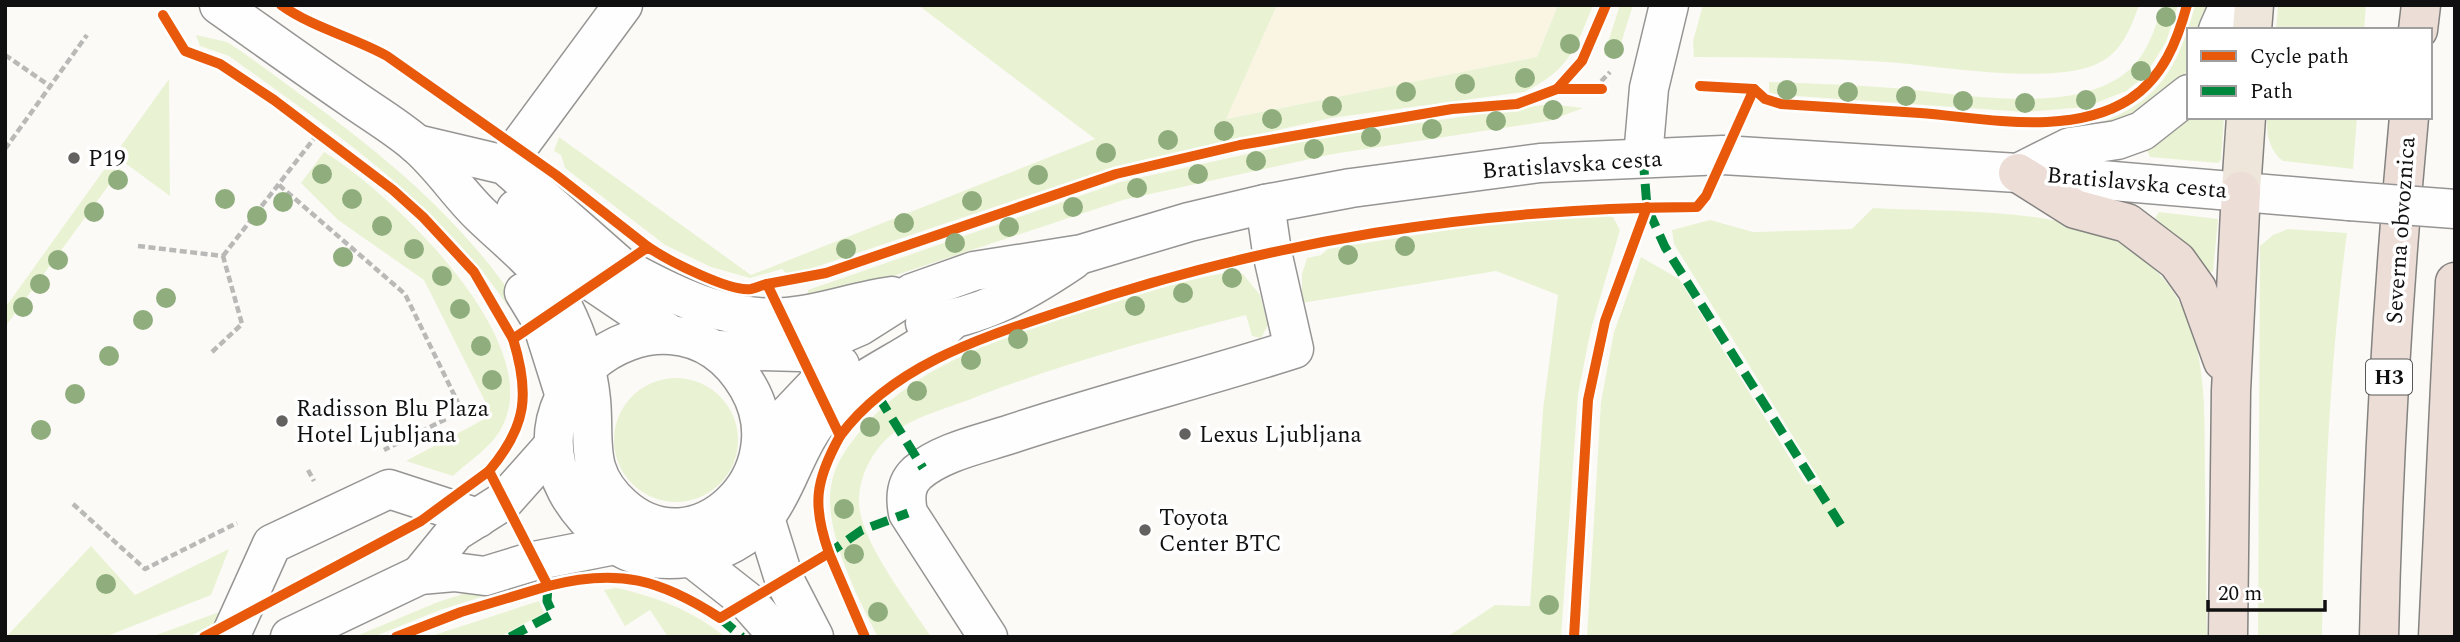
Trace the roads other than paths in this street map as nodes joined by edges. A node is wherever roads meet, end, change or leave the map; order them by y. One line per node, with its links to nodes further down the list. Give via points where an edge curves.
1 (219, 5): 13 (street)
2 (623, 5): 15 (street)
3 (1669, 5): 14 (street, via 1649,88)
4 (2229, 5): 7 (street)
5 (2254, 5): 8 (main road)
6 (2421, 5): 9 (highway)
7 (2219, 28)
8 (2252, 28)
9 (2418, 28)
10 (2187, 96): 16 (street, via 2142,131 2070,147)
11 (2246, 119): 17 (main road)
12 (2409, 119): 42 (highway, Severna obvoznica / H3, via 2395,278)
13 (416, 144): 15 (street); 26 (street, via 481,215 527,253 563,305)
14 (1643, 157): 16 (street, Bratislavska cesta, via 1723,155); 18 (street, Bratislavska cesta, via 1464,172)
15 (491, 161): 22 (street, via 640,280 724,313 803,315 853,301); 24 (street, via 493,187 594,283)
16 (2018, 173): 17 (street, Bratislavska cesta); 27 (highway, via 2075,209 2127,223 2177,261 2209,314)
17 (2241, 191): 19 (street, Bratislavska cesta, bridge); 27 (highway)
18 (1265, 204): 20 (street, Bratislavska cesta); 40 (street, via 1294,349 1164,385 958,452 923,468 909,482 908,513)
19 (2455, 209)
20 (1083, 254): 22 (street, Bratislavska cesta, via 974,271); 23 (street, via 1024,293)
21 (2455, 282): 43 (highway)
22 (912, 293): 25 (street, Bratislavska cesta, via 860,326 800,352)
23 (950, 322): 29 (street, via 936,337 866,376 828,409); 29 (street, via 926,323 844,362 816,385)
24 (668, 333): 25 (street); 26 (street, via 620,346)
25 (716, 350): 29 (street, via 751,391 760,420)
26 (575, 380): 28 (street, via 556,415); 31 (street, via 591,400 592,459 610,494)
27 (2231, 391): 41 (highway)
28 (553, 446): 30 (street, via 504,501); 32 (street, via 562,482 578,512)
29 (765, 482): 31 (street, via 706,520 674,526); 33 (street, via 751,532 729,545); 38 (street, via 784,579); 39 (street)
30 (478, 518): 34 (street, via 455,532); 35 (street, via 389,489 272,544)
31 (644, 520): 32 (street)
32 (602, 535): 33 (street, via 651,558); 34 (street, via 523,538)
33 (691, 557): 37 (street, via 747,601)
34 (437, 574): 36 (street)
35 (230, 637)
36 (290, 637)
37 (779, 637)
38 (814, 637)
39 (832, 637)
40 (988, 637)
41 (2228, 637)
42 (2379, 637)
43 (2438, 637)

